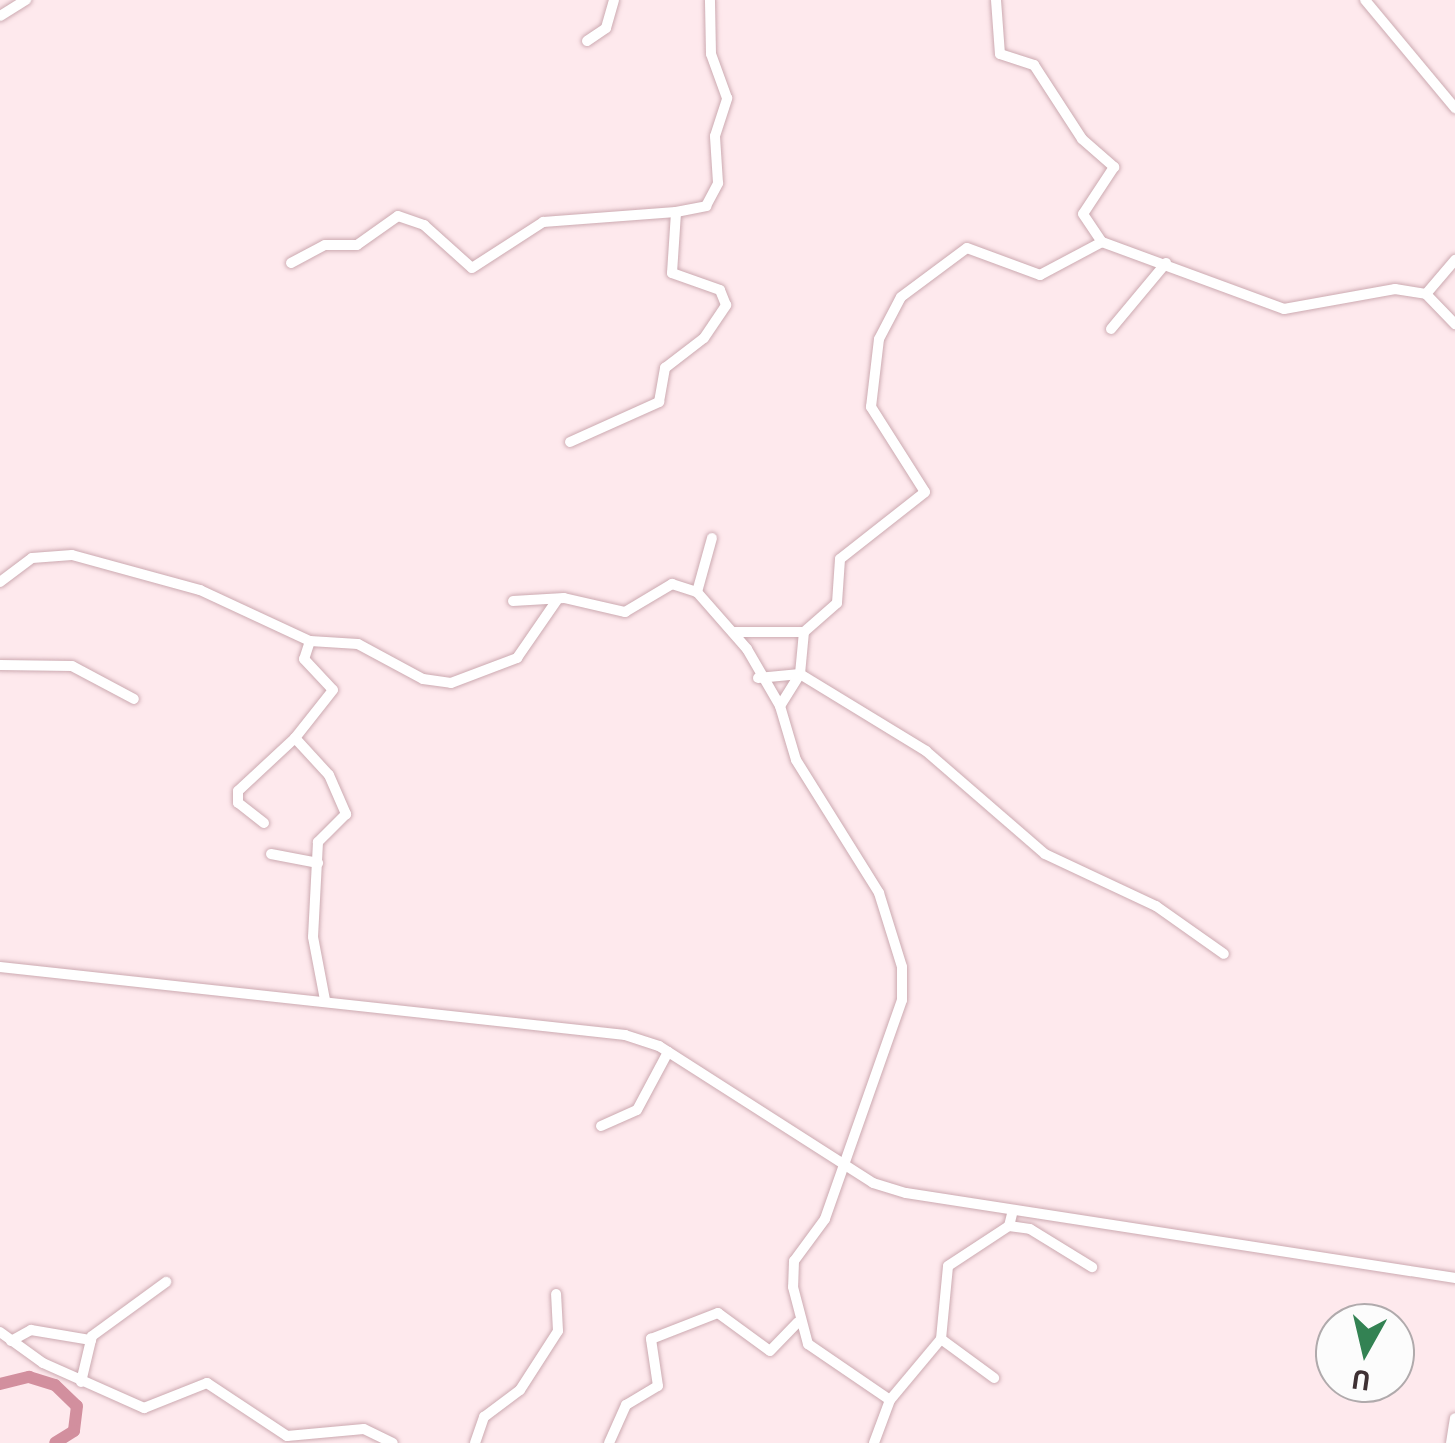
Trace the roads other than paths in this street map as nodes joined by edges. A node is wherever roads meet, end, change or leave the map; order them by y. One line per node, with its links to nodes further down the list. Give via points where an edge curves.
1 (26, 0): 6 (street)
2 (614, 0): 7 (street, via 606,28)
3 (710, 0): 9 (street, via 711,54 727,98 715,141 718,182 706,206)
4 (996, 0): 10 (street, via 1000,54 1034,64 1082,139 1114,167 1082,214)
5 (1365, 0): 8 (street)
6 (0, 16)
7 (587, 41)
8 (1455, 108)
9 (676, 212): 12 (street, via 543,222 472,268 424,224 398,216 357,245 325,245); 17 (street, via 673,276 720,290 725,308 665,368 660,402)
10 (1102, 242): 13 (street); 24 (street, via 1040,275 967,248 901,296 879,339 871,407 925,492 844,554 833,612)
11 (1455, 260): 14 (street)
12 (291, 263)
13 (1166, 263): 14 (street, via 1287,309 1342,305 1375,290); 16 (street)
14 (1426, 294): 15 (street)
15 (1455, 324)
16 (1111, 329)
17 (570, 442)
18 (712, 538): 20 (street)
19 (0, 582): 25 (street, via 32,558 72,555 200,590)
20 (697, 592): 21 (street, via 672,584 625,612); 23 (street)
21 (557, 600): 22 (street); 25 (street, via 517,658 452,683 423,679 366,646)
22 (513, 601)
23 (734, 632): 24 (street); 28 (street)
24 (804, 632): 27 (street)
25 (310, 640): 31 (street, via 304,660 333,690)
26 (0, 665): 29 (street, via 72,666)
27 (800, 674): 28 (street); 30 (street); 35 (street, via 926,751 1045,854 1156,906)
28 (758, 678): 30 (street)
29 (134, 699)
30 (780, 706): 40 (street, via 796,760 867,866 902,967 902,1000)
31 (295, 738): 32 (street, via 238,790 238,803); 34 (street, via 329,775 346,814 319,836)
32 (264, 823)
33 (270, 854): 34 (street)
34 (318, 863): 37 (street, via 313,938)
35 (1224, 954)
36 (0, 967): 37 (street)
37 (324, 1000): 38 (street, via 626,1035)
38 (668, 1052): 39 (street, via 638,1110); 40 (street)
39 (601, 1126)
40 (843, 1166): 41 (street, via 906,1193); 47 (street, via 825,1219 794,1261)
41 (1013, 1210): 42 (street); 44 (street)
42 (1009, 1226): 43 (street, via 1030,1229); 49 (street, via 948,1266)
43 (1092, 1267)
44 (1455, 1278)
45 (166, 1282): 50 (street)
46 (556, 1294): 57 (street, via 558,1331 520,1390 484,1417)
47 (798, 1322): 54 (street, via 814,1351); 58 (street, via 770,1351 718,1312 651,1339 646,1354 658,1386 626,1405)
48 (0, 1332): 51 (street)
49 (940, 1339): 52 (street); 54 (street)
50 (91, 1340): 51 (street, via 30,1330); 53 (street)
51 (11, 1342): 53 (street)
52 (994, 1378)
53 (82, 1382): 56 (street, via 151,1409 207,1382 288,1436 364,1428)
54 (890, 1400): 59 (street)
55 (1455, 1418): 60 (street)
56 (394, 1443)
57 (474, 1443)
58 (609, 1443)
59 (874, 1443)
60 (1451, 1443)

